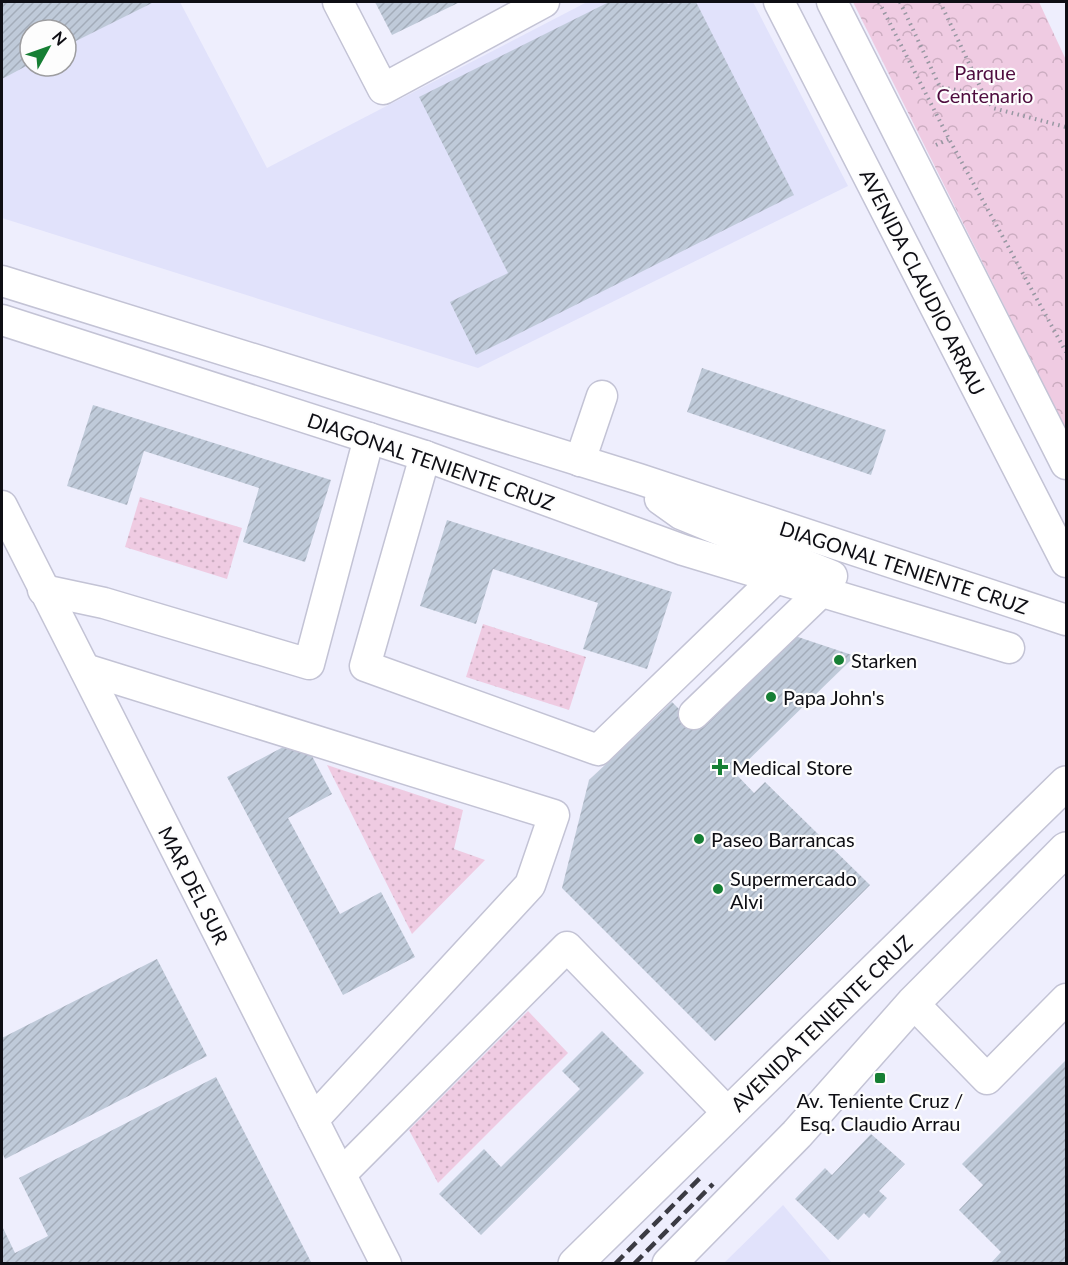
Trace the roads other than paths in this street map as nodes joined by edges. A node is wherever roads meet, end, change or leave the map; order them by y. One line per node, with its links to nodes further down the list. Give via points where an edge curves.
1 (338, 2): 2 (street, via 383,89)
2 (544, 2)
3 (779, 2): 14 (street, AVENIDA CLAUDIO ARRAU)
4 (832, 2): 11 (street)
5 (2, 281): 10 (street, DIAGONAL TENIENTE CRUZ)
6 (2, 320): 8 (street, DIAGONAL TENIENTE CRUZ)
7 (602, 396): 10 (street)
8 (369, 438): 9 (street, DIAGONAL TENIENTE CRUZ); 16 (street, via 309,664 104,603)
9 (425, 456): 15 (street, DIAGONAL TENIENTE CRUZ, via 683,550); 15 (street, via 365,666 598,750)
10 (580, 461): 12 (street, DIAGONAL TENIENTE CRUZ)
11 (1066, 464)
12 (639, 479): 18 (street, DIAGONAL TENIENTE CRUZ); 19 (street, DIAGONAL TENIENTE CRUZ, via 681,514 838,578)
13 (2, 506): 16 (street, MAR DEL SUR)
14 (1066, 562)
15 (777, 577): 17 (street, DIAGONAL TENIENTE CRUZ)
16 (43, 590): 23 (street, MAR DEL SUR)
17 (823, 590): 19 (street, DIAGONAL TENIENTE CRUZ); 24 (street)
18 (985, 594): 20 (street, DIAGONAL TENIENTE CRUZ); 21 (street, via 988,618)
19 (860, 602): 21 (street, DIAGONAL TENIENTE CRUZ)
20 (1066, 620)
21 (974, 636): 22 (street, DIAGONAL TENIENTE CRUZ)
22 (1009, 648)
23 (85, 669): 30 (street, MAR DEL SUR); 30 (street, via 554,815 530,885)
24 (694, 714)
25 (1066, 783): 29 (main road, AVENIDA TENIENTE CRUZ)
26 (1066, 849): 28 (main road)
27 (1066, 999): 28 (street, via 987,1079)
28 (914, 1003): 34 (main road, via 797,1134)
29 (728, 1113): 31 (street, via 567,947); 33 (main road, AVENIDA TENIENTE CRUZ)
30 (313, 1120): 31 (street, MAR DEL SUR)
31 (341, 1174): 32 (street, MAR DEL SUR)
32 (386, 1263)
33 (575, 1263)
34 (669, 1263)

